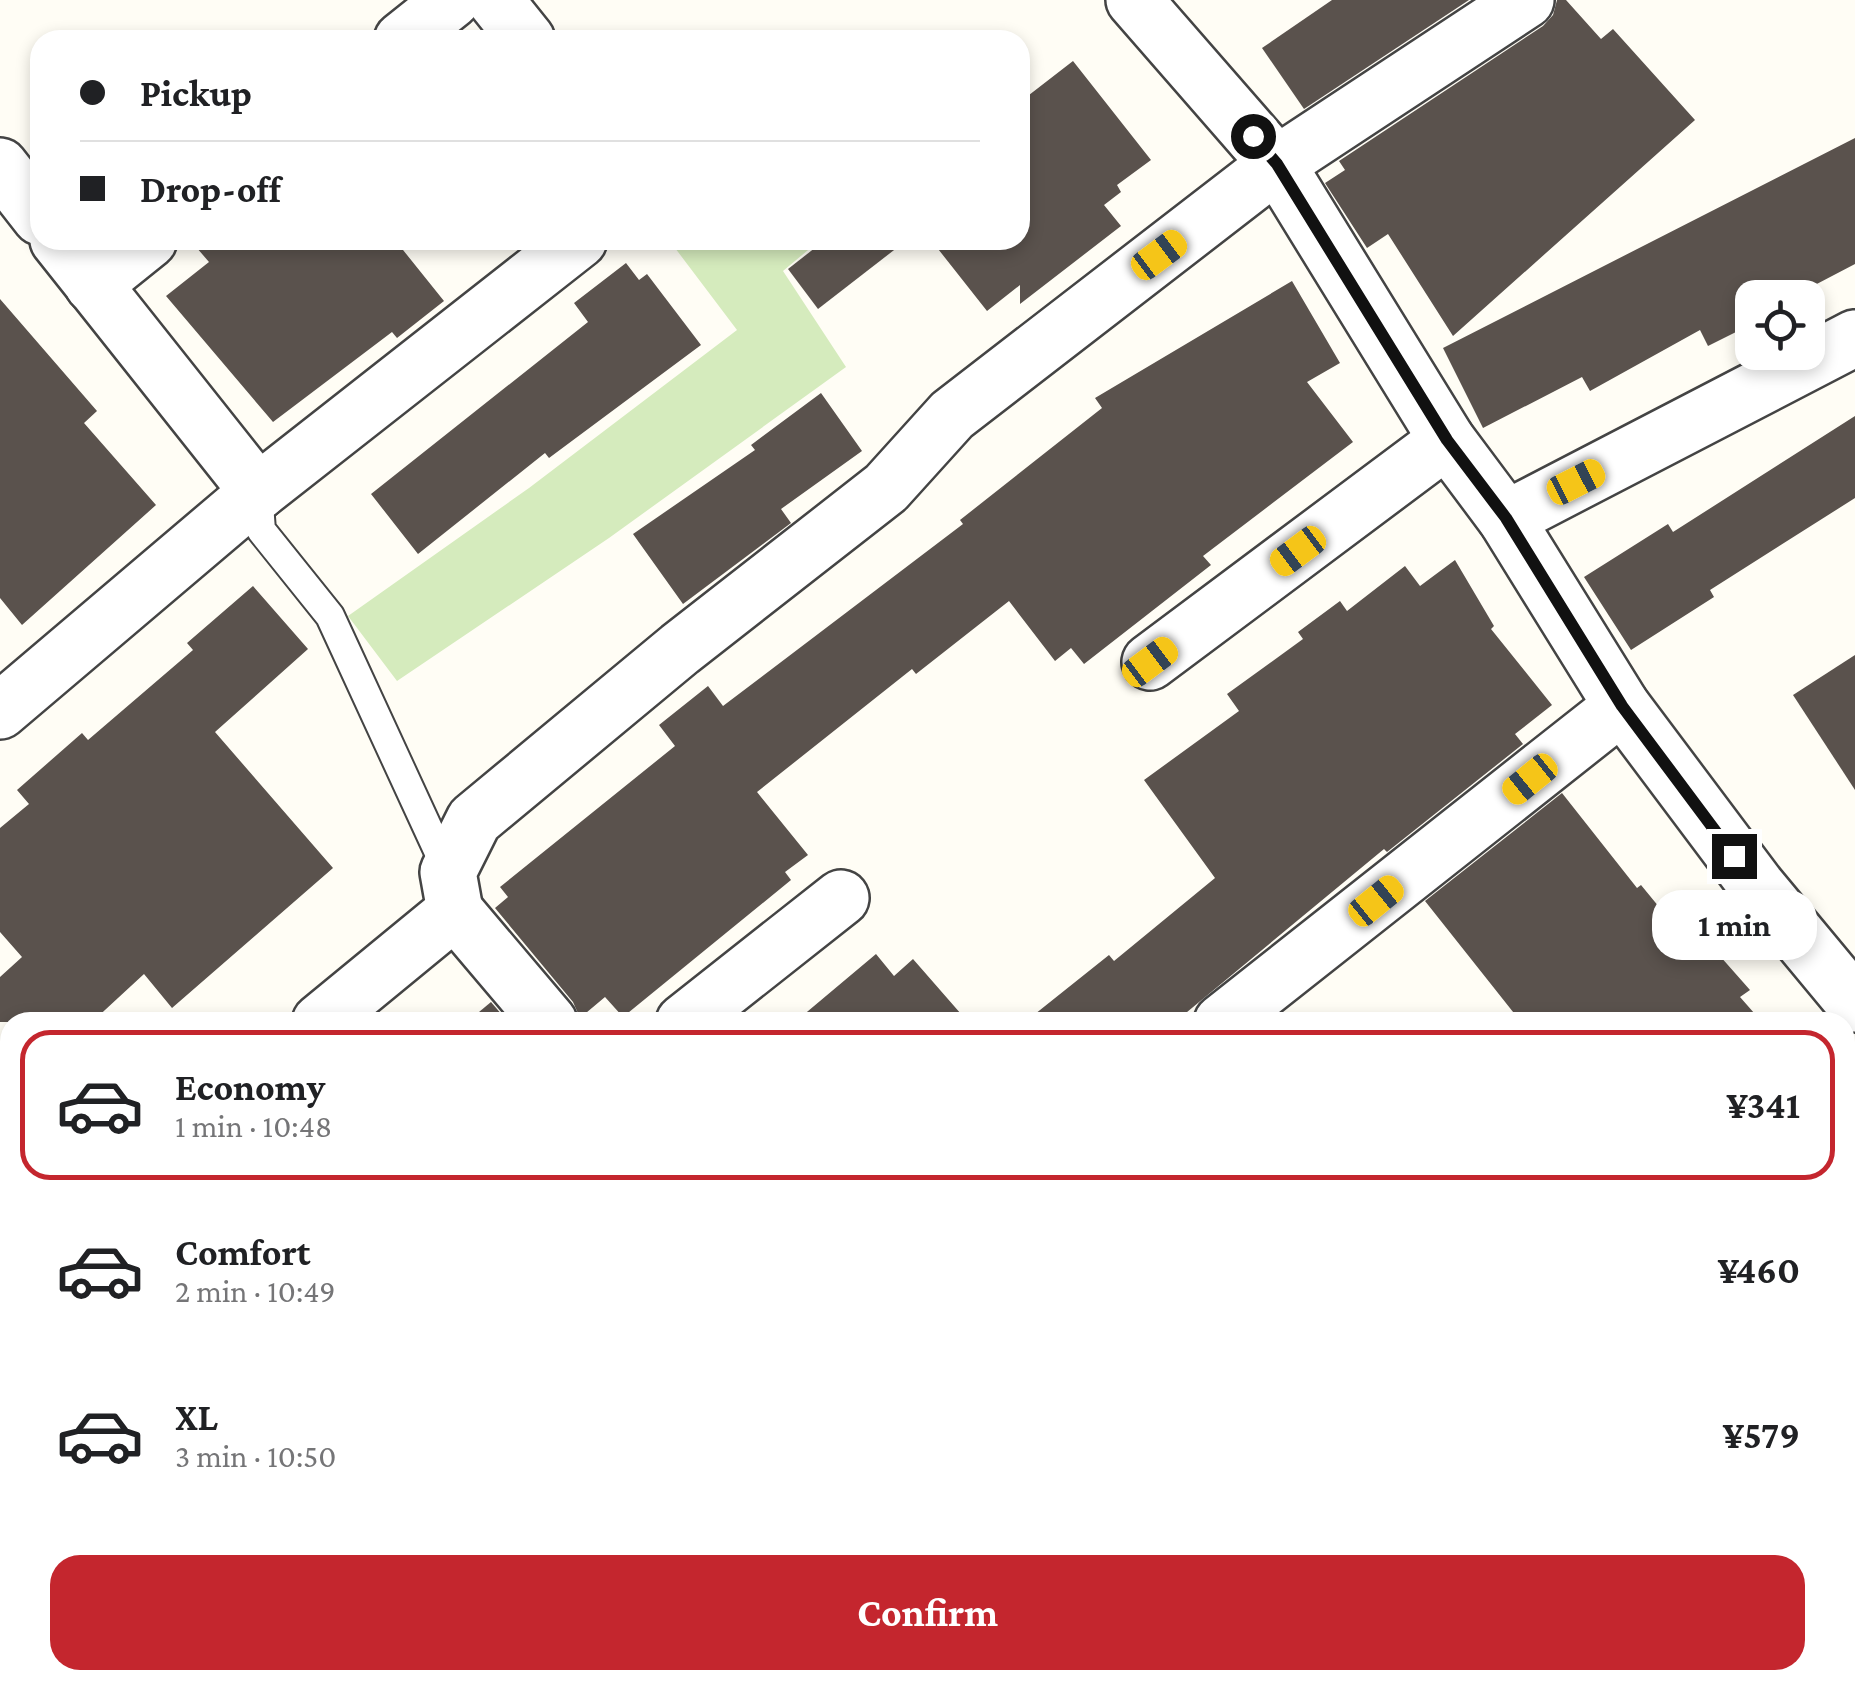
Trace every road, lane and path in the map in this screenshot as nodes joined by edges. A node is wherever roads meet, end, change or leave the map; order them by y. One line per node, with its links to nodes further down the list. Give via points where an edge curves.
1 (452, 0): 5 (street)
2 (496, 0): 6 (street)
3 (1134, 0): 7 (street)
4 (1526, 0): 7 (street)
5 (414, 30)
6 (519, 30)
7 (1277, 164): 15 (street); 21 (street, via 952,416 886,488 474,820)
8 (0, 166): 9 (street)
9 (30, 204)
10 (66, 250): 13 (street)
11 (136, 250): 13 (street)
12 (566, 250): 16 (street)
13 (92, 285): 16 (street)
14 (1855, 338): 17 (street)
15 (1447, 440): 17 (street); 18 (street)
16 (258, 492): 19 (street); 21 (lane, via 261,530 330,616)
17 (1506, 518): 20 (street)
18 (1150, 662)
19 (4, 699)
20 (1622, 706): 23 (street); 27 (street)
21 (452, 892): 24 (street); 25 (street)
22 (841, 898): 26 (street)
23 (1855, 1004)
24 (330, 1012)
25 (542, 1012)
26 (697, 1012)
27 (1235, 1012)

